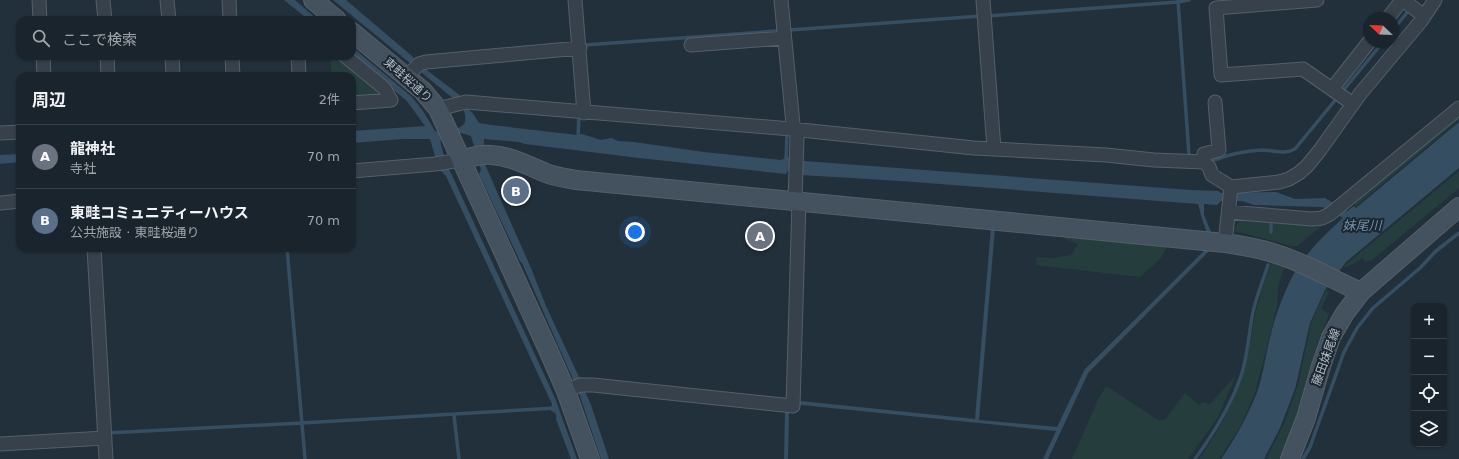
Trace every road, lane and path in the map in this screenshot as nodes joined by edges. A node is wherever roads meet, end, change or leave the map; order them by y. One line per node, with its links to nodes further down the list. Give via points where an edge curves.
1 (39, 0): 14 (street)
2 (103, 0): 15 (street)
3 (167, 0): 16 (street)
4 (229, 0): 17 (street)
5 (313, 0): 18 (street)
6 (575, 0): 22 (street)
7 (781, 0): 20 (street)
8 (983, 0): 46 (street)
9 (1317, 0): 36 (street, via 1216,8 1221,75 1303,69)
10 (1403, 0): 12 (street); 13 (street)
11 (1435, 0): 13 (street)
12 (1393, 12)
13 (1420, 13): 38 (street)
14 (40, 16)
15 (104, 16)
16 (169, 16)
17 (230, 16)
18 (332, 16)
19 (356, 35): 35 (street, 東畦桜通り)
20 (782, 35): 21 (street); 43 (street, via 793,124)
21 (691, 45)
22 (576, 48): 35 (street, via 426,62 419,64); 42 (street)
23 (1364, 48): 36 (street)
24 (43, 60): 30 (street)
25 (106, 60): 31 (street)
26 (172, 60): 32 (street)
27 (232, 60): 33 (street)
28 (298, 60): 34 (street)
29 (350, 60): 39 (street, via 384,88 391,100)
30 (44, 72)
31 (108, 72)
32 (173, 72)
33 (233, 72)
34 (298, 72)
35 (407, 77): 41 (street, 東畦桜通り, via 423,91)
36 (1333, 90): 38 (street)
37 (1215, 102): 48 (street, via 1219,150 1204,154)
38 (1349, 102): 50 (street, via 1320,150 1299,173 1290,179)
39 (356, 103)
40 (1459, 108): 50 (street, via 1322,218 1312,219)
41 (438, 110): 42 (street, via 461,104); 47 (street, 東畦桜通り)
42 (580, 112): 43 (street)
43 (790, 129): 46 (street); 52 (street, via 797,136)
44 (16, 132): 45 (street)
45 (0, 133)
46 (994, 149): 48 (street)
47 (461, 159): 49 (street); 52 (street, via 503,156 552,175 576,180); 58 (street, 東畦桜通り, via 512,270)
48 (1204, 162): 50 (street)
49 (356, 171)
50 (1230, 199): 55 (street)
51 (16, 201): 53 (street)
52 (797, 201): 55 (street); 58 (street, via 790,404)
53 (0, 203)
54 (1459, 207): 57 (street, 藤田妹尾線)
55 (1225, 243): 57 (street, via 1260,249 1294,260)
56 (94, 252): 59 (street)
57 (1361, 292): 63 (street, 藤田妹尾線, via 1331,337 1306,418)
58 (574, 387): 62 (street, 東畦桜通り)
59 (103, 436): 60 (street); 61 (street)
60 (0, 444)
61 (106, 459)
62 (590, 459)
63 (1290, 459)

